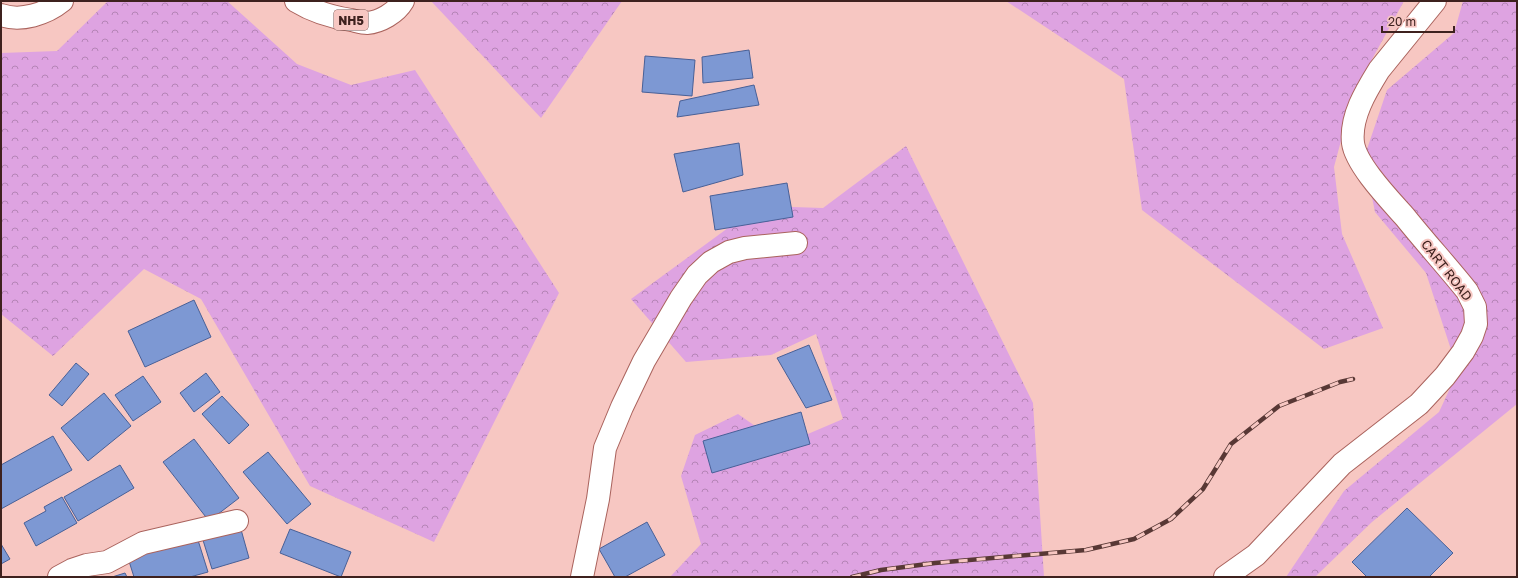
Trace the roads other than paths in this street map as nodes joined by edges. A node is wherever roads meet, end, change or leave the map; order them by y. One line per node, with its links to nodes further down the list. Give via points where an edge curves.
1 (62, 1): 5 (main road, via 39,14 18,18)
2 (296, 1): 3 (main road, NH5, via 328,16 366,22 387,17)
3 (403, 1)
4 (1435, 1): 10 (main road, CART ROAD, via 1372,80 1356,118 1353,144 1361,162 1375,182 1467,291 1475,307 1476,324 1472,336 1445,376 1419,404 1342,464 1256,554)
5 (1, 15)
6 (796, 243): 9 (main road, via 729,252 711,262 697,275 681,298 644,361 605,448 598,499)
7 (237, 521): 8 (main road, via 143,544 107,562 87,565)
8 (59, 577)
9 (582, 577)
10 (1225, 577)

